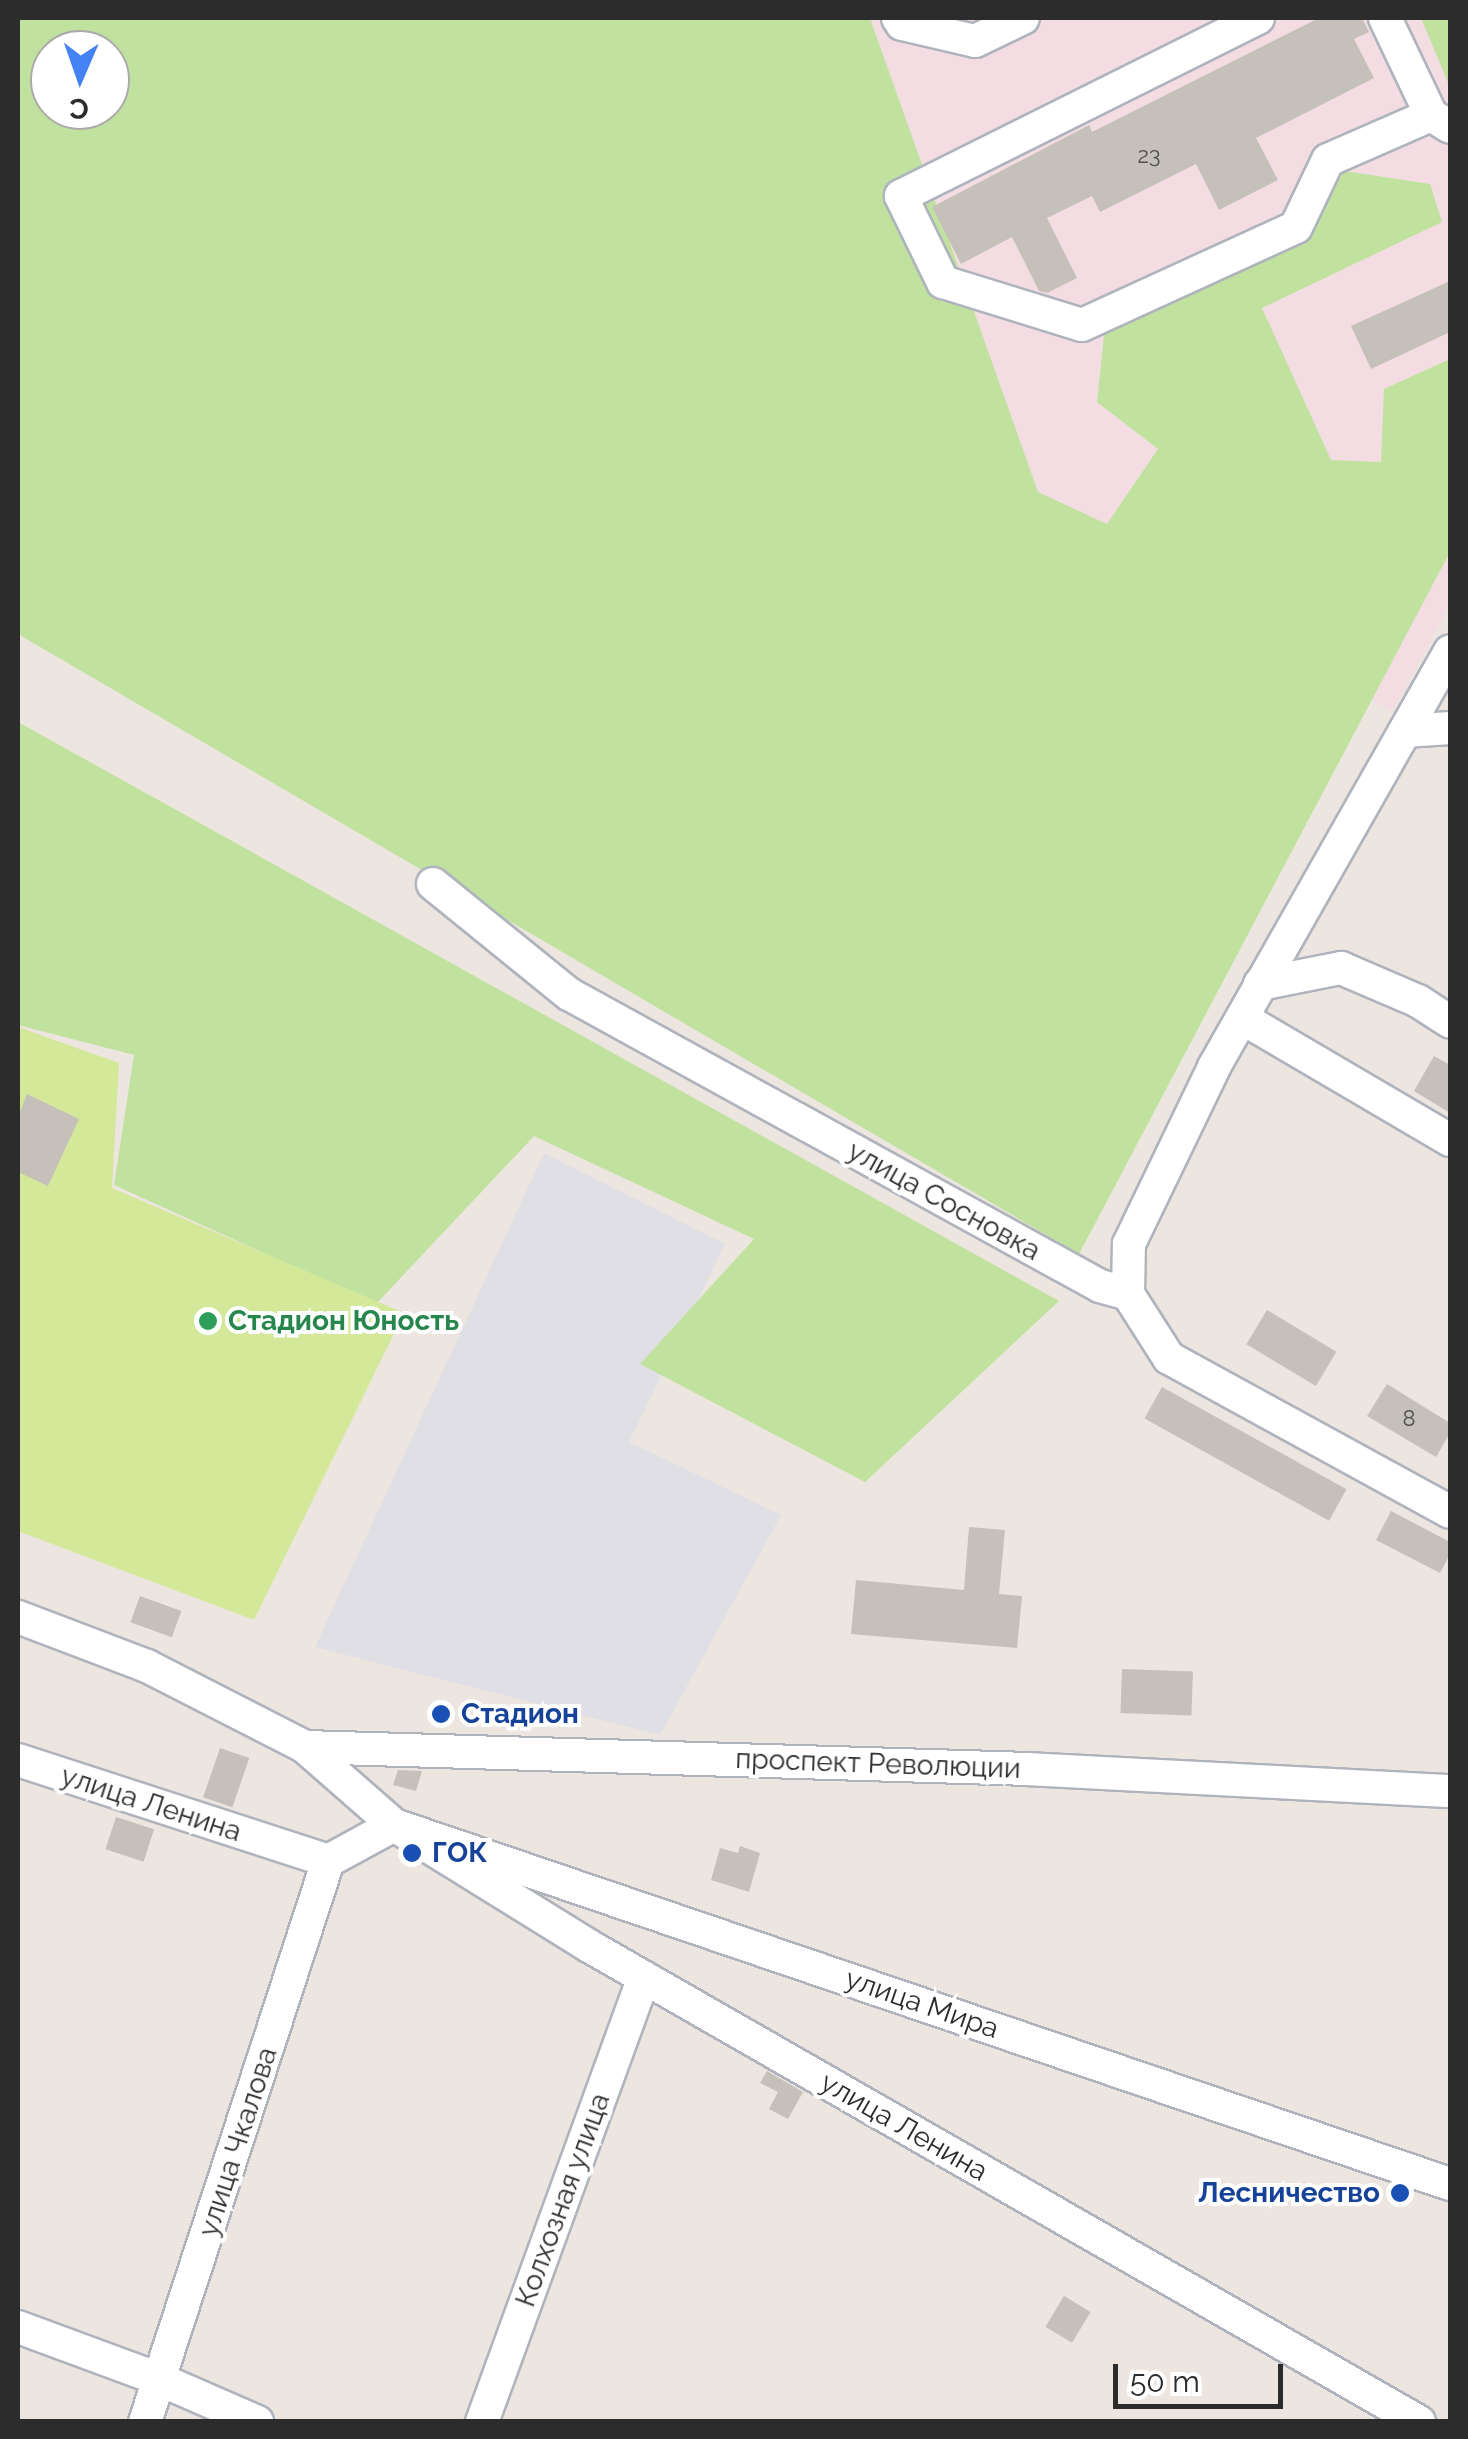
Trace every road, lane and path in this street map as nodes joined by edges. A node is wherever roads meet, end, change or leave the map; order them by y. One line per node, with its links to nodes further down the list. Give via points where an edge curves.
1 (898, 18): 2 (street, via 976,42)
2 (1023, 18)
3 (1258, 18): 5 (street, via 901,196 943,282 1082,324 1296,227 1328,160)
4 (1384, 18): 5 (street)
5 (1440, 121)
6 (1450, 651): 8 (street)
7 (1450, 728): 8 (street)
8 (1405, 731): 10 (street)
9 (433, 884): 14 (street, улица Сосновка, via 568,994 1100,1286)
10 (1260, 984): 11 (street); 12 (street, via 1341,968)
11 (1242, 1018): 13 (street); 14 (street, via 1129,1244)
12 (1450, 1022)
13 (1450, 1140)
14 (1128, 1294): 15 (street, via 1169,1358)
15 (1450, 1512)
16 (18, 1617): 17 (street, via 147,1666)
17 (305, 1747): 19 (street, проспект Революции, via 1028,1769); 20 (street, улица Ленина)
18 (18, 1760): 21 (street, улица Ленина)
19 (1450, 1791)
20 (394, 1825): 21 (street); 22 (street, улица Ленина); 23 (street, улица Мира)
21 (328, 1861): 25 (street, улица Чкалова)
22 (644, 1978): 28 (street, Колхозная улица); 29 (street, улица Ленина)
23 (1450, 2184)
24 (18, 2327): 25 (street)
25 (161, 2380): 26 (street, улица Чкалова); 27 (street)
26 (145, 2422)
27 (257, 2422)
28 (482, 2422)
29 (1419, 2422)

